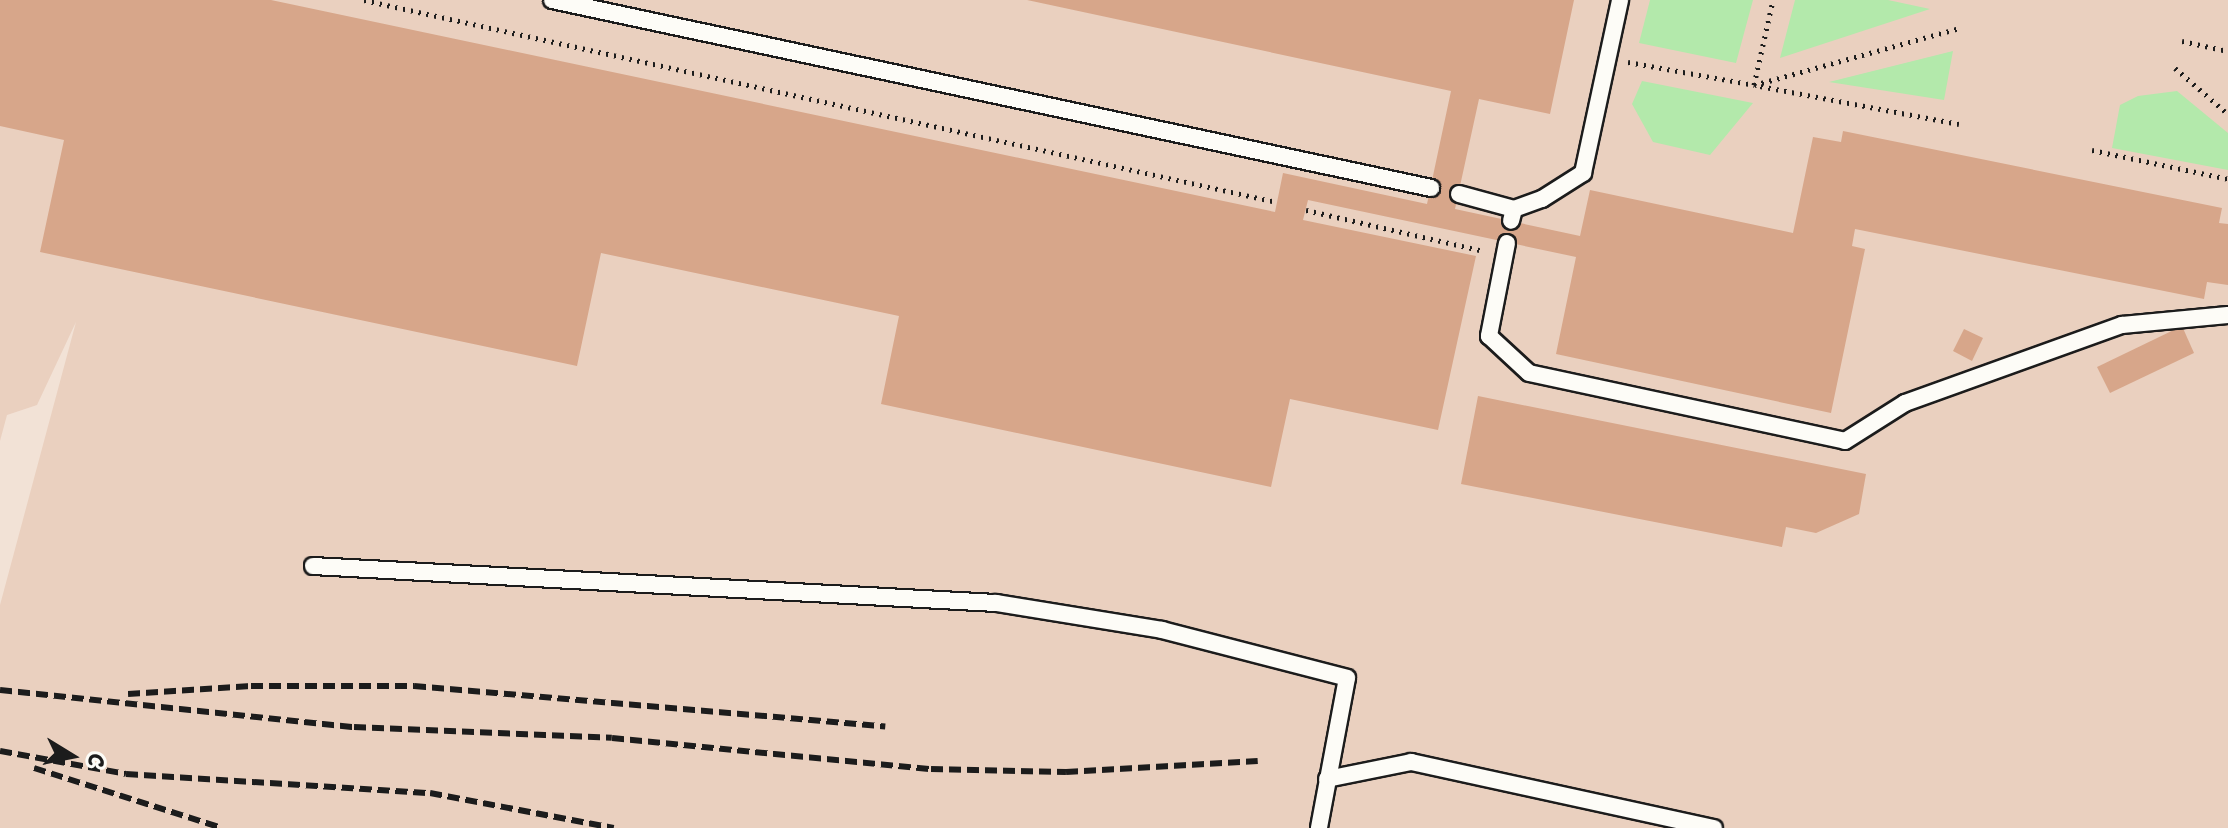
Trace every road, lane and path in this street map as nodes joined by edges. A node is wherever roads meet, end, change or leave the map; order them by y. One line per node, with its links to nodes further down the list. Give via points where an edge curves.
1 (364, 0): 17 (path)
2 (552, 0): 15 (lane)
3 (1620, 0): 8 (lane)
4 (1773, 0): 10 (path)
5 (1960, 28): 10 (path)
6 (2182, 41): 7 (path)
7 (2228, 51)
8 (1607, 59): 10 (path); 16 (lane, via 1583,173 1513,215)
9 (2175, 68): 11 (path)
10 (1754, 85): 12 (path)
11 (2228, 114)
12 (1959, 124)
13 (2092, 150): 14 (path)
14 (2228, 179)
15 (1431, 188)
16 (1459, 194)
17 (1277, 202)
18 (1306, 210): 19 (path)
19 (1506, 249): 20 (lane, via 1489,336 1529,373 1845,441 1905,403 2122,325)
20 (2228, 315)
21 (313, 566): 22 (lane, via 996,603 1162,630 1347,678)
22 (1327, 779): 23 (lane); 24 (lane, via 1411,762)
23 (1319, 828)
24 (1714, 828)

